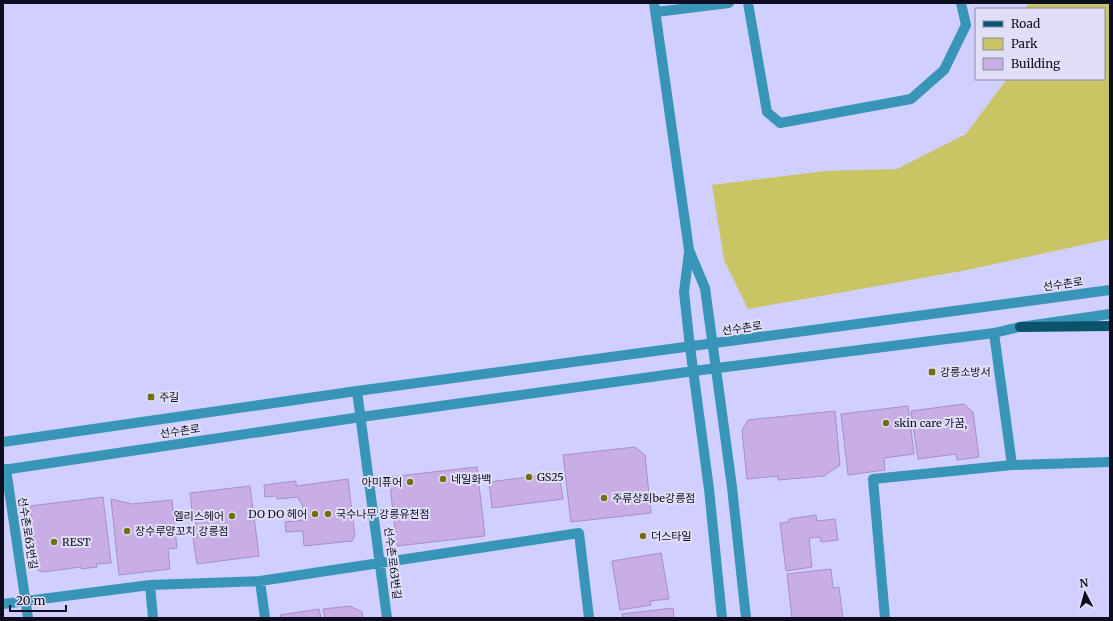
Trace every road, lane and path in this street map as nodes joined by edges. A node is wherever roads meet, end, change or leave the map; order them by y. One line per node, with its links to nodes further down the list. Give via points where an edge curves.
1 (729, 3): 4 (street, 선수촌로)
2 (748, 3): 3 (street, via 767,112 780,123 911,99 944,70 966,25)
3 (961, 3)
4 (655, 7): 5 (street, 선수촌로)
5 (690, 250): 11 (street, 선수촌로, via 705,288); 12 (street, via 684,292)
6 (1110, 290): 11 (street, 선수촌로)
7 (1110, 314): 9 (street)
8 (1110, 326): 9 (main road)
9 (1020, 327): 10 (street)
10 (994, 333): 13 (street); 19 (street)
11 (712, 344): 12 (street, 선수촌로); 13 (street)
12 (690, 347): 14 (street); 15 (street, 선수촌로)
13 (716, 369): 14 (street, 선수촌로); 32 (street)
14 (694, 371): 16 (street, 선수촌로); 31 (street)
15 (357, 391): 16 (street, 선수촌로63번길); 17 (street, 선수촌로)
16 (361, 417): 20 (street, 선수촌로); 21 (street, 선수촌로63번길)
17 (3, 442)
18 (1110, 462): 19 (street)
19 (1012, 465): 33 (street, via 873,479)
20 (4, 470): 24 (street, 선수촌로63번길)
21 (381, 562): 22 (street); 29 (street, 선수촌로63번길); 30 (street, via 579,533)
22 (260, 582): 23 (street); 28 (street)
23 (150, 585): 24 (street); 27 (street)
24 (26, 601): 25 (street); 26 (street, 선수촌로63번길)
25 (3, 604)
26 (28, 618)
27 (153, 618)
28 (264, 618)
29 (387, 618)
30 (588, 618)
31 (722, 618)
32 (746, 618)
33 (885, 618)

